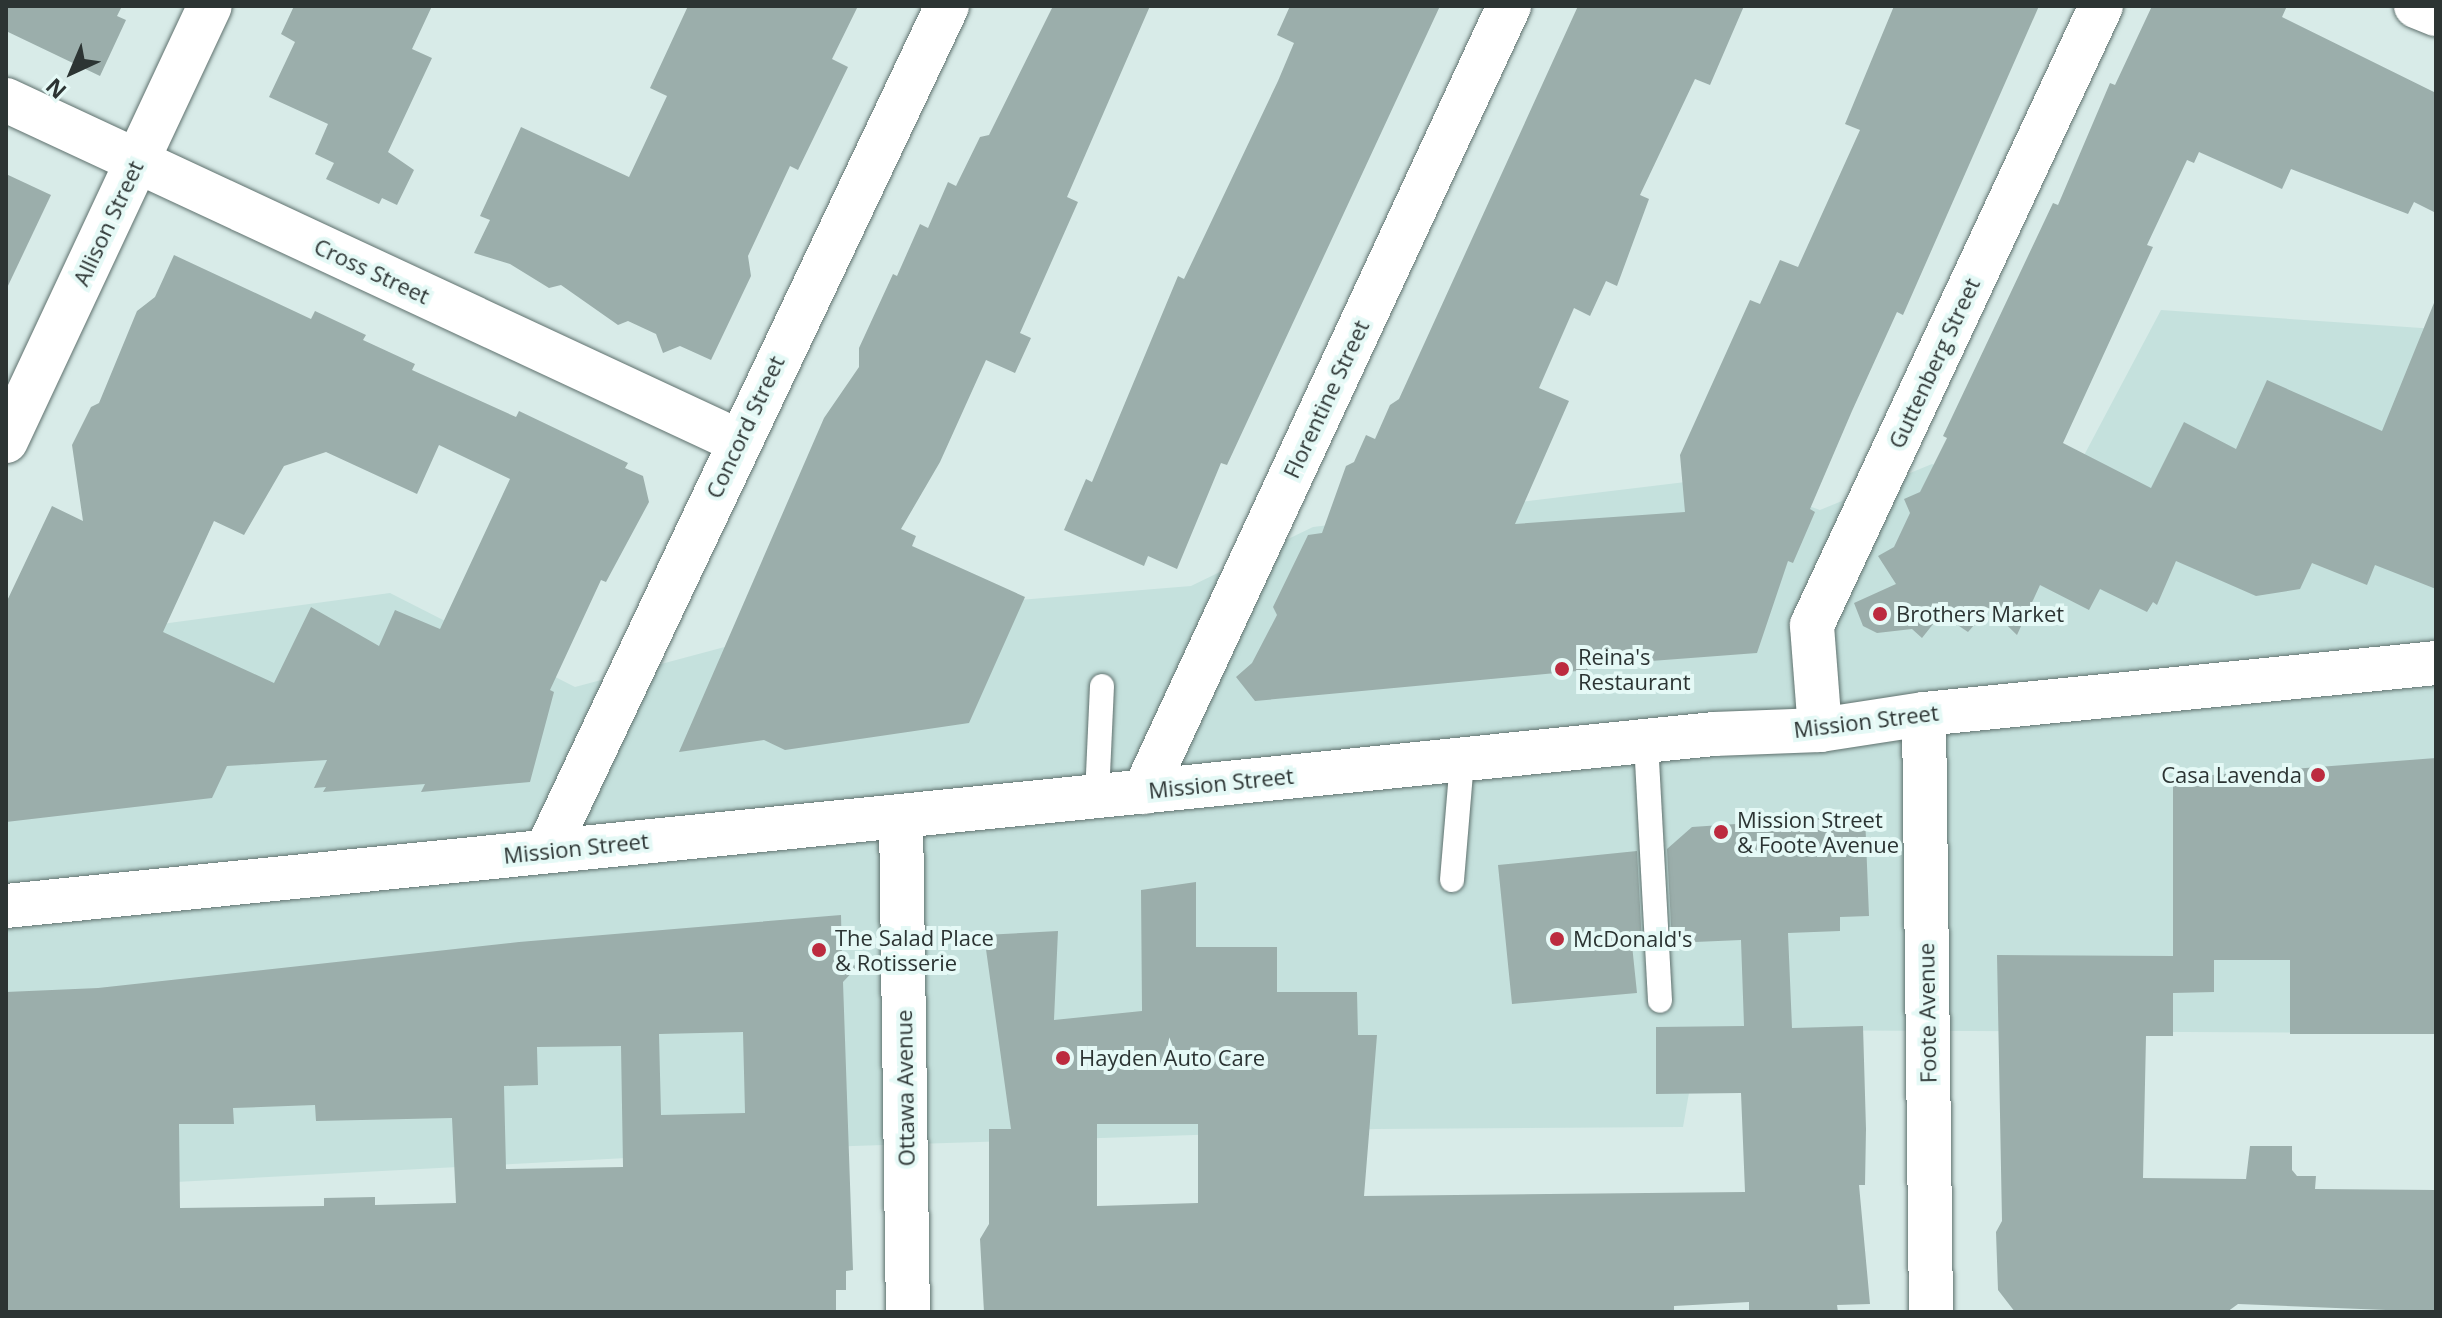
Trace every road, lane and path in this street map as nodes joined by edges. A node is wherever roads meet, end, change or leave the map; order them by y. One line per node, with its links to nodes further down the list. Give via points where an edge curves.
1 (210, 6): 8 (street, Allison Street)
2 (947, 6): 10 (street, Concord Street)
3 (1509, 6): 17 (street, Florentine Street)
4 (2101, 6): 14 (street, Guttenberg Street, via 1812,625)
5 (2416, 6): 6 (street)
6 (2436, 14)
7 (6, 100): 8 (street, Cross Street)
8 (137, 162): 9 (street, Allison Street); 10 (street, Cross Street)
9 (6, 441)
10 (738, 441): 20 (street, Concord Street)
11 (2436, 663): 13 (street, Mission Street)
12 (1102, 686): 18 (lane)
13 (1924, 714): 14 (street, Mission Street); 25 (street, Foote Avenue)
14 (1820, 730): 15 (street, Mission Street)
15 (1646, 742): 16 (street, Mission Street); 23 (lane)
16 (1462, 760): 17 (street, Mission Street); 21 (lane)
17 (1144, 792): 18 (street, Mission Street)
18 (1097, 796): 19 (street, Mission Street)
19 (901, 816): 20 (street, Mission Street); 24 (street, Ottawa Avenue)
20 (547, 850): 22 (street, Mission Street)
21 (1452, 880)
22 (6, 906)
23 (1660, 1001)
24 (908, 1312)
25 (1931, 1312)

